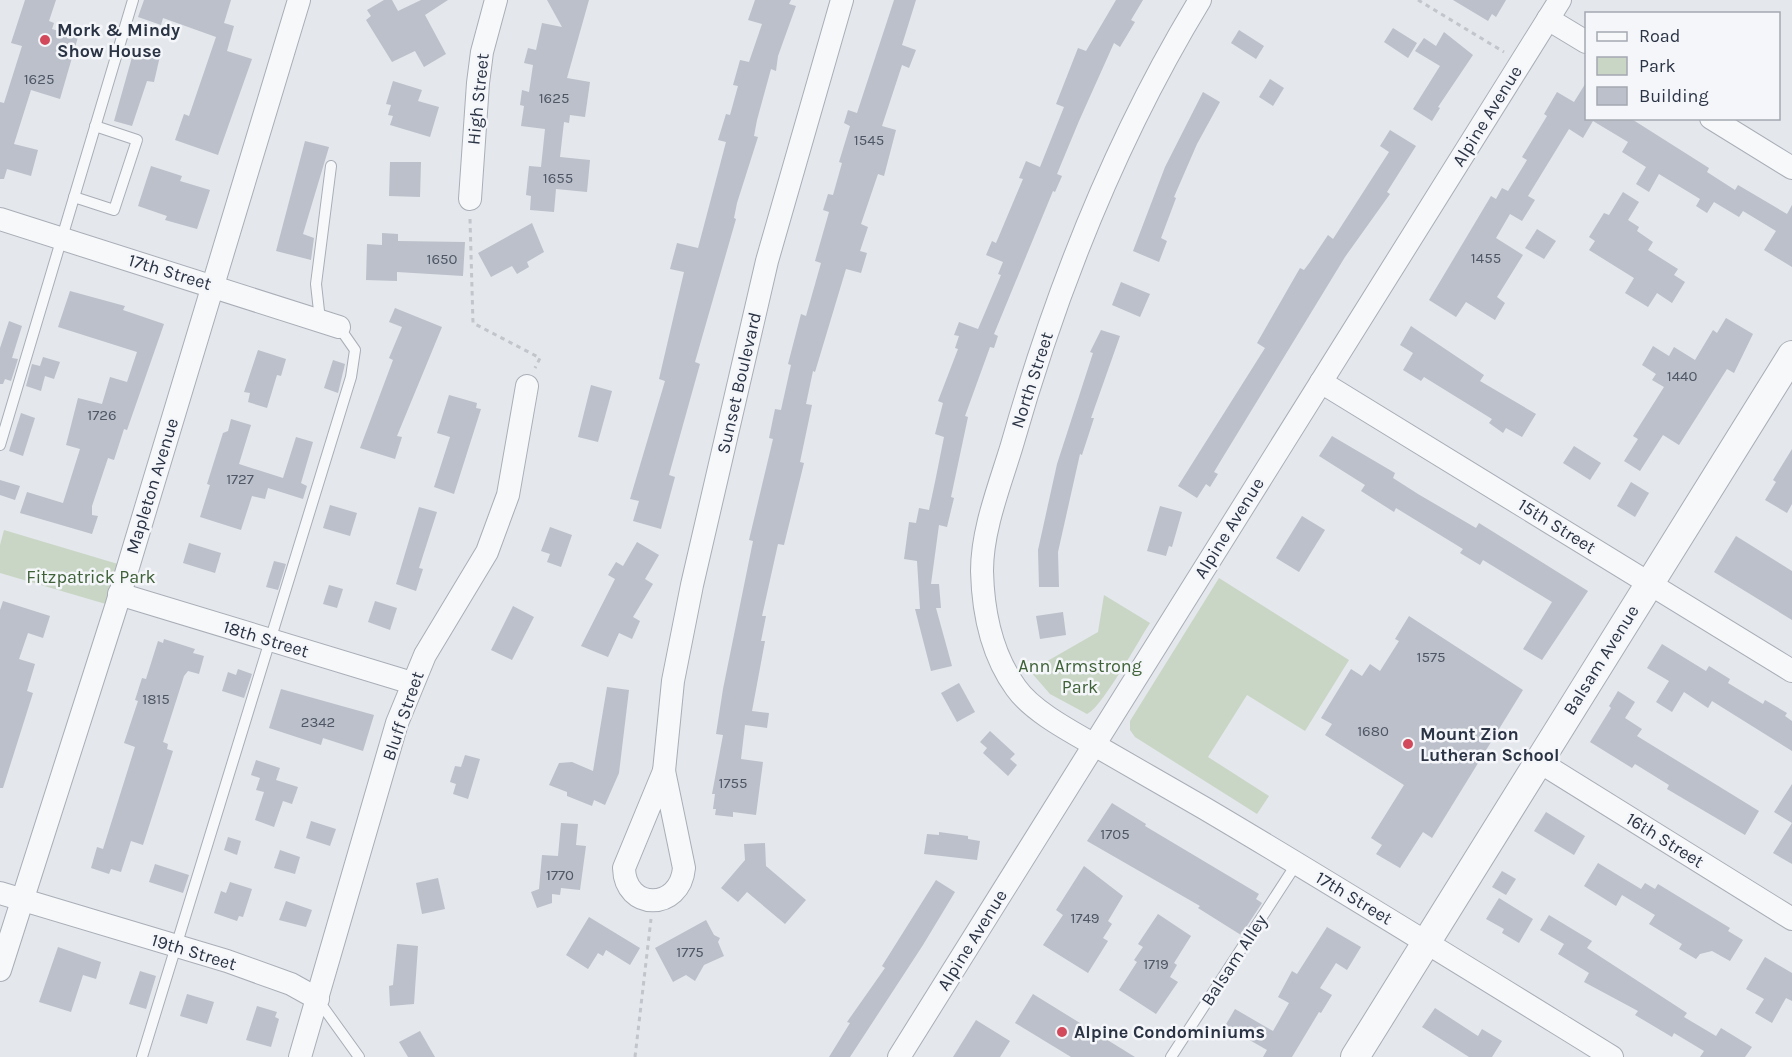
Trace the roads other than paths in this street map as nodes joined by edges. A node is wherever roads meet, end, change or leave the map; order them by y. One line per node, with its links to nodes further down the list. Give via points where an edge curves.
1 (133, 0): 9 (lane)
2 (299, 0): 16 (street, Mapleton Avenue)
3 (496, 0): 13 (street, High Street, via 477,83)
4 (842, 0): 29 (street, Sunset Boulevard, via 767,261 694,573 673,681)
5 (1200, 0): 27 (street, North Street, via 1123,141 1088,223 1036,360 987,533 982,569 987,618 996,652 1017,690 1057,724)
6 (1554, 9): 7 (street); 19 (street, Alpine Avenue)
7 (1585, 40)
8 (1714, 120): 11 (street)
9 (95, 126): 12 (lane); 12 (lane, via 137,140 114,210)
10 (331, 166): 17 (lane, via 316,284)
11 (1792, 168)
12 (74, 196): 15 (lane)
13 (470, 199)
14 (0, 219): 15 (street, 17th Street)
15 (62, 238): 16 (street, 17th Street); 21 (lane)
16 (212, 285): 17 (street, 17th Street); 23 (street, Mapleton Avenue)
17 (329, 324): 24 (lane, via 355,350 351,377)
18 (1792, 354): 22 (street, Balsam Avenue)
19 (1321, 382): 22 (street, 15th Street); 27 (street, Alpine Avenue)
20 (527, 386): 26 (street, Bluff Street, via 508,495 487,552)
21 (0, 445)
22 (1649, 583): 25 (street, 15th Street); 28 (street, Balsam Avenue)
23 (119, 594): 24 (street, 18th Street); 31 (street, Mapleton Avenue)
24 (272, 640): 26 (street, 18th Street); 34 (lane)
25 (1792, 671)
26 (412, 683): 36 (street, Bluff Street)
27 (1093, 744): 30 (street, 17th Street); 40 (street, Alpine Avenue)
28 (1538, 761): 32 (street, 16th Street); 33 (street, Balsam Avenue)
29 (664, 771): 29 (street, Sunset Boulevard, via 624,868 624,878 634,894 652,901 671,895 683,878 684,868)
30 (1297, 863): 33 (street, 17th Street); 41 (lane, Balsam Alley)
31 (11, 896): 34 (street, 19th Street); 35 (street, Mapleton Avenue)
32 (1792, 919)
33 (1427, 943): 42 (street, Balsam Avenue); 43 (street, 17th Street)
34 (177, 946): 36 (street, 19th Street, via 291,984); 37 (lane)
35 (0, 970)
36 (318, 999): 38 (street, Bluff Street); 39 (lane, 19th Street)
37 (142, 1057)
38 (300, 1057)
39 (358, 1057)
40 (899, 1057)
41 (1171, 1057)
42 (1354, 1057)
43 (1612, 1057)

